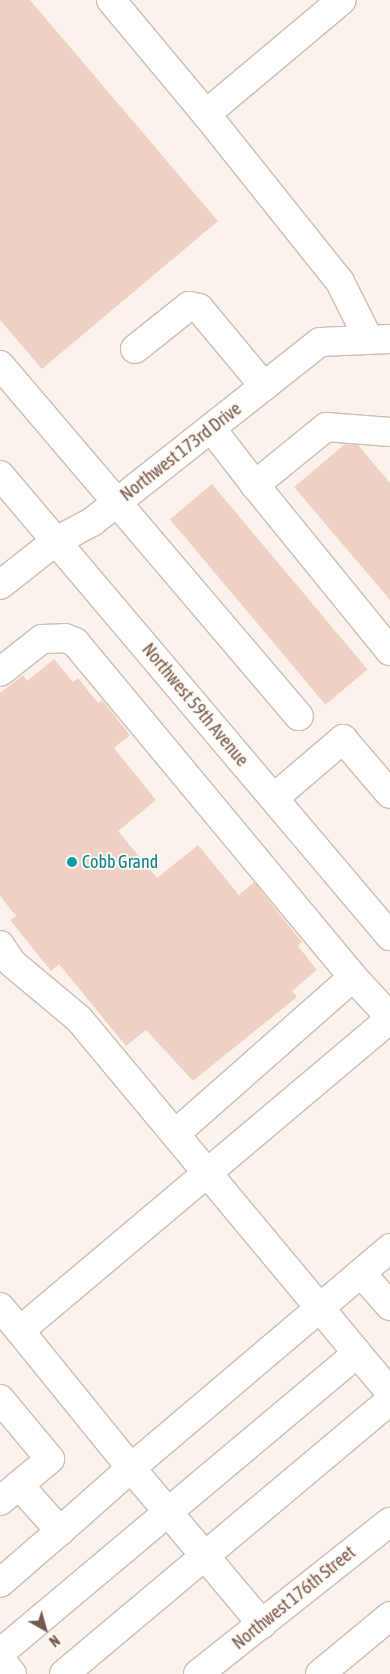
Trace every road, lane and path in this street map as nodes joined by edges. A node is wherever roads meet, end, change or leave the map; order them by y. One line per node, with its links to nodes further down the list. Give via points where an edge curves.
1 (111, 0): 3 (street)
2 (342, 0): 3 (street)
3 (206, 114): 4 (street, via 340,282)
4 (379, 338): 7 (street, Northwest 173rd Drive, via 320,342)
5 (135, 349): 7 (street, via 189,306 199,308)
6 (0, 365): 12 (street)
7 (264, 386): 8 (street, Northwest 173rd Drive)
8 (211, 428): 11 (street); 12 (street, Northwest 173rd Drive)
9 (390, 432): 11 (street, via 326,427)
10 (0, 475): 13 (street, Northwest 59th Avenue)
11 (255, 485): 15 (street)
12 (118, 501): 13 (street, Northwest 173rd Drive); 17 (street)
13 (56, 541): 14 (street, Northwest 173rd Drive); 19 (street, Northwest 59th Avenue)
14 (0, 585)
15 (390, 651)
16 (0, 672): 22 (street, via 42,639 65,638 80,646)
17 (299, 716)
18 (390, 794): 19 (street, via 343,739)
19 (274, 798): 20 (street, Northwest 59th Avenue)
20 (390, 936)
21 (0, 945): 24 (street, via 12,963 79,1019)
22 (353, 978): 23 (street); 24 (street)
23 (390, 1018): 25 (street)
24 (175, 1134): 25 (street)
25 (207, 1173): 30 (street); 31 (street)
26 (390, 1248): 27 (street)
27 (361, 1273): 29 (street); 30 (street)
28 (0, 1306): 31 (street)
29 (390, 1306)
30 (319, 1308): 32 (street); 36 (street)
31 (20, 1331): 36 (street)
32 (358, 1353): 33 (street); 38 (street)
33 (390, 1392)
34 (0, 1399): 37 (street, via 50,1458)
35 (390, 1400): 41 (street)
36 (131, 1468): 38 (street); 40 (street)
37 (9, 1493): 40 (street)
38 (166, 1514): 41 (street); 45 (street)
39 (390, 1522): 44 (street, Northwest 176th Street)
40 (60, 1531): 42 (street)
41 (203, 1557): 44 (street); 48 (street)
42 (0, 1583)
43 (390, 1616): 50 (street)
44 (262, 1624): 49 (street, Northwest 176th Street)
45 (0, 1653)
46 (0, 1659): 47 (street)
47 (12, 1674)
48 (64, 1674)
49 (198, 1674)
50 (320, 1674)

